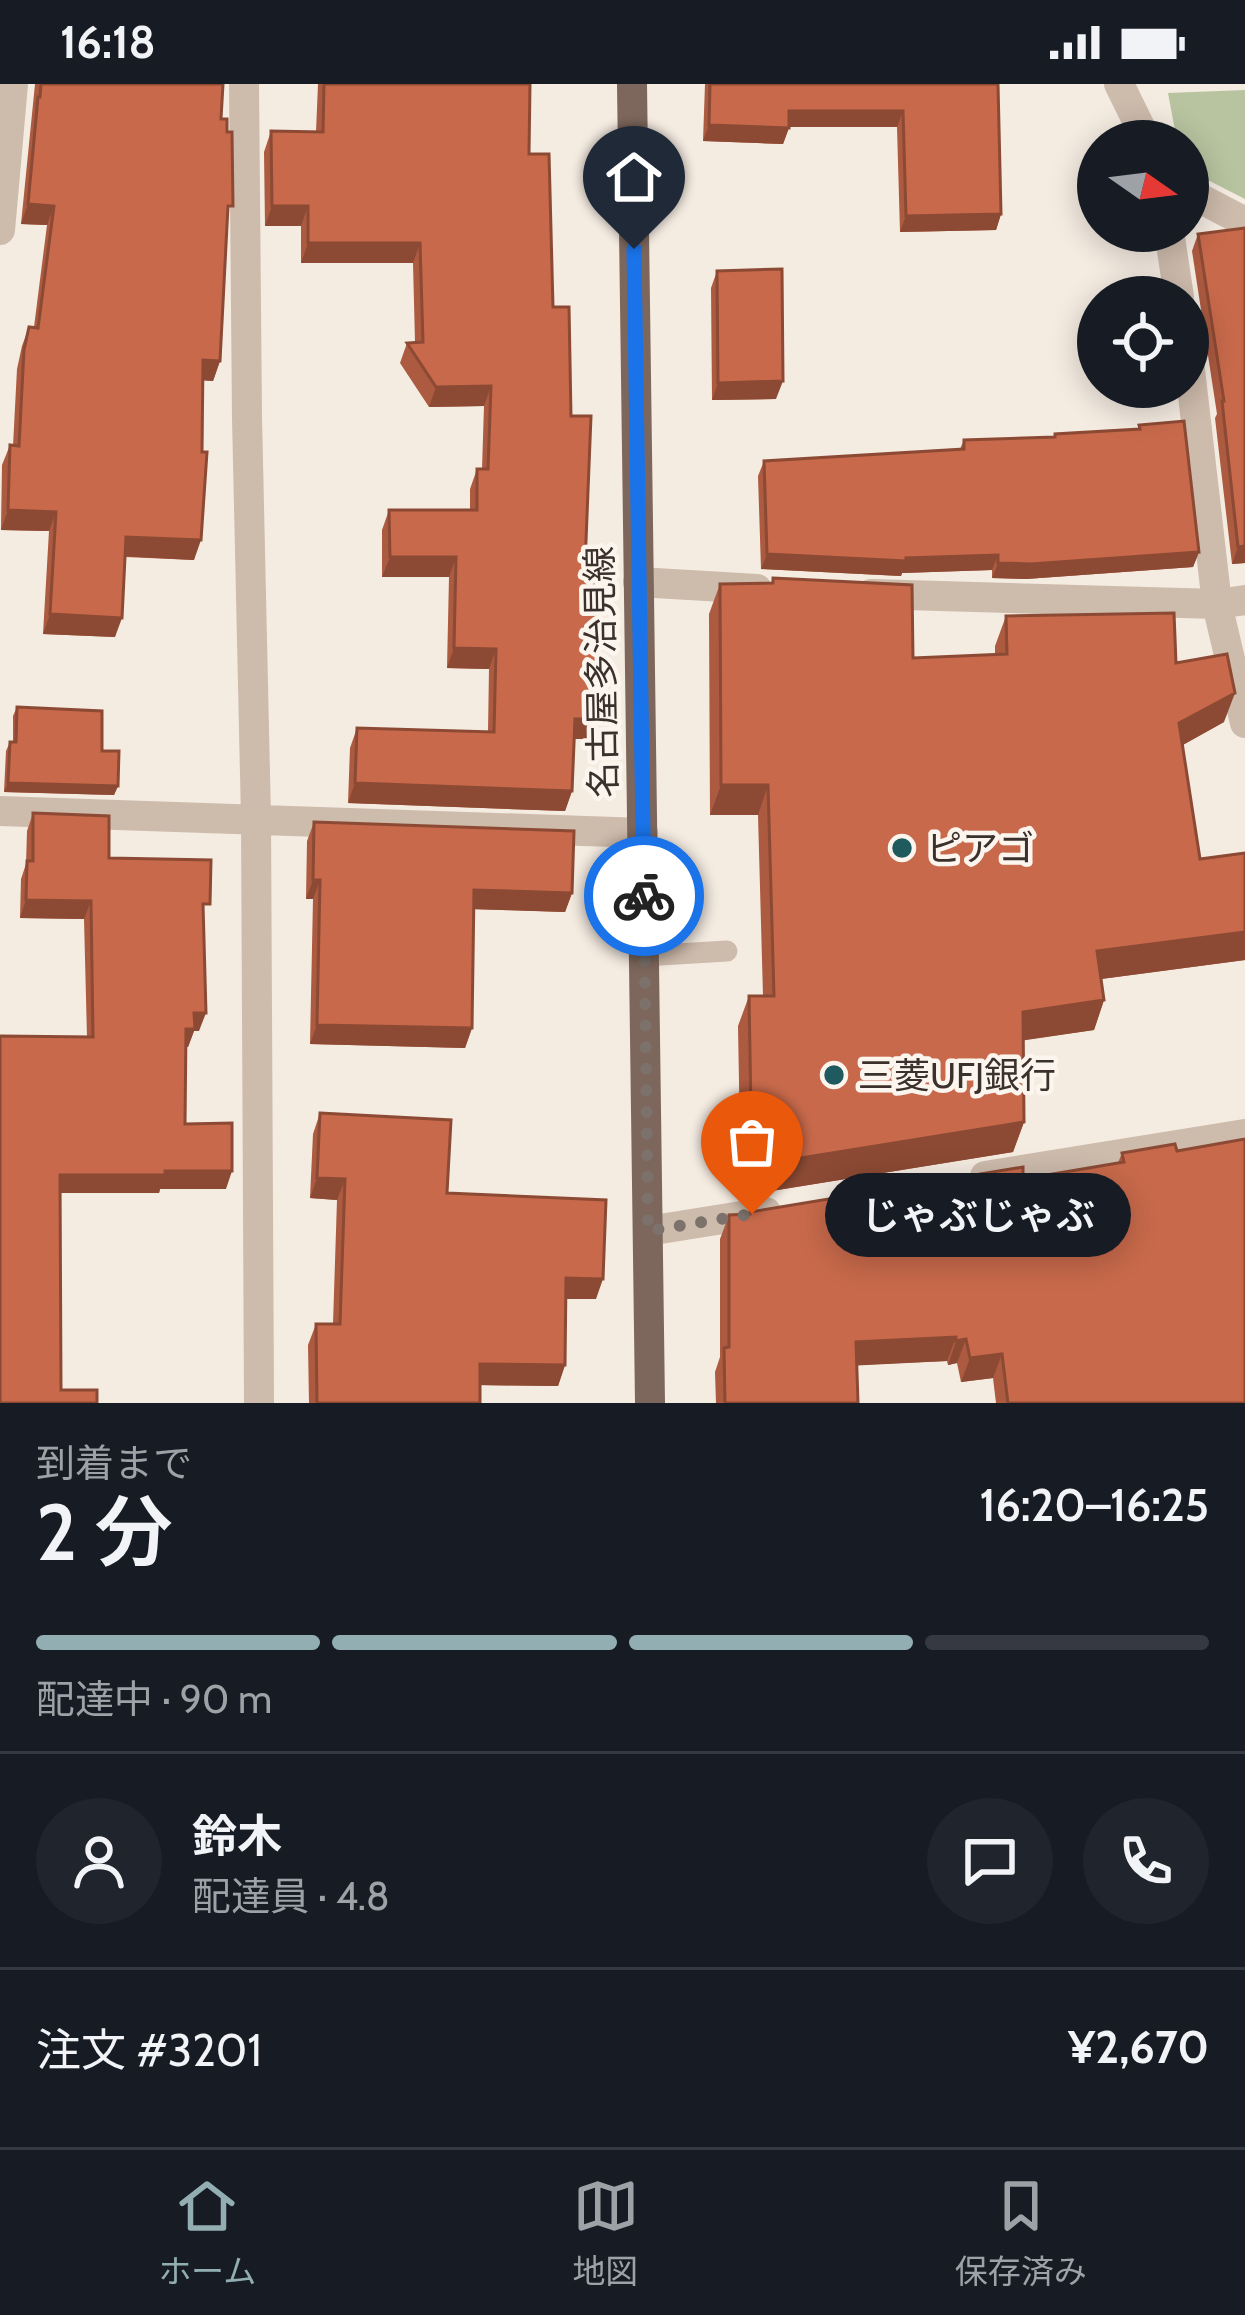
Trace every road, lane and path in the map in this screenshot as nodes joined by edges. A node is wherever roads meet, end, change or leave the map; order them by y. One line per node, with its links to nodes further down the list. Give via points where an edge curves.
1 (13, 84): 8 (street)
2 (244, 84): 16 (street)
3 (632, 84): 10 (main road, 名古屋多治見線)
4 (1119, 84): 5 (street)
5 (1137, 120)
6 (1209, 203): 7 (street)
7 (1245, 222)
8 (0, 230)
9 (1198, 408): 13 (street)
10 (638, 582): 11 (street); 17 (main road, 名古屋多治見線)
11 (790, 590)
12 (835, 592): 13 (street)
13 (1231, 602): 14 (street)
14 (1245, 723)
15 (0, 811): 16 (street)
16 (256, 818): 17 (street); 24 (street)
17 (643, 833): 19 (main road, 名古屋多治見線)
18 (727, 951): 19 (lane)
19 (644, 956): 23 (main road, 名古屋多治見線)
20 (1245, 1135): 21 (street)
21 (965, 1180)
22 (802, 1206): 23 (street)
23 (648, 1231): 25 (main road, 名古屋多治見線)
24 (259, 1403)
25 (650, 1403)

